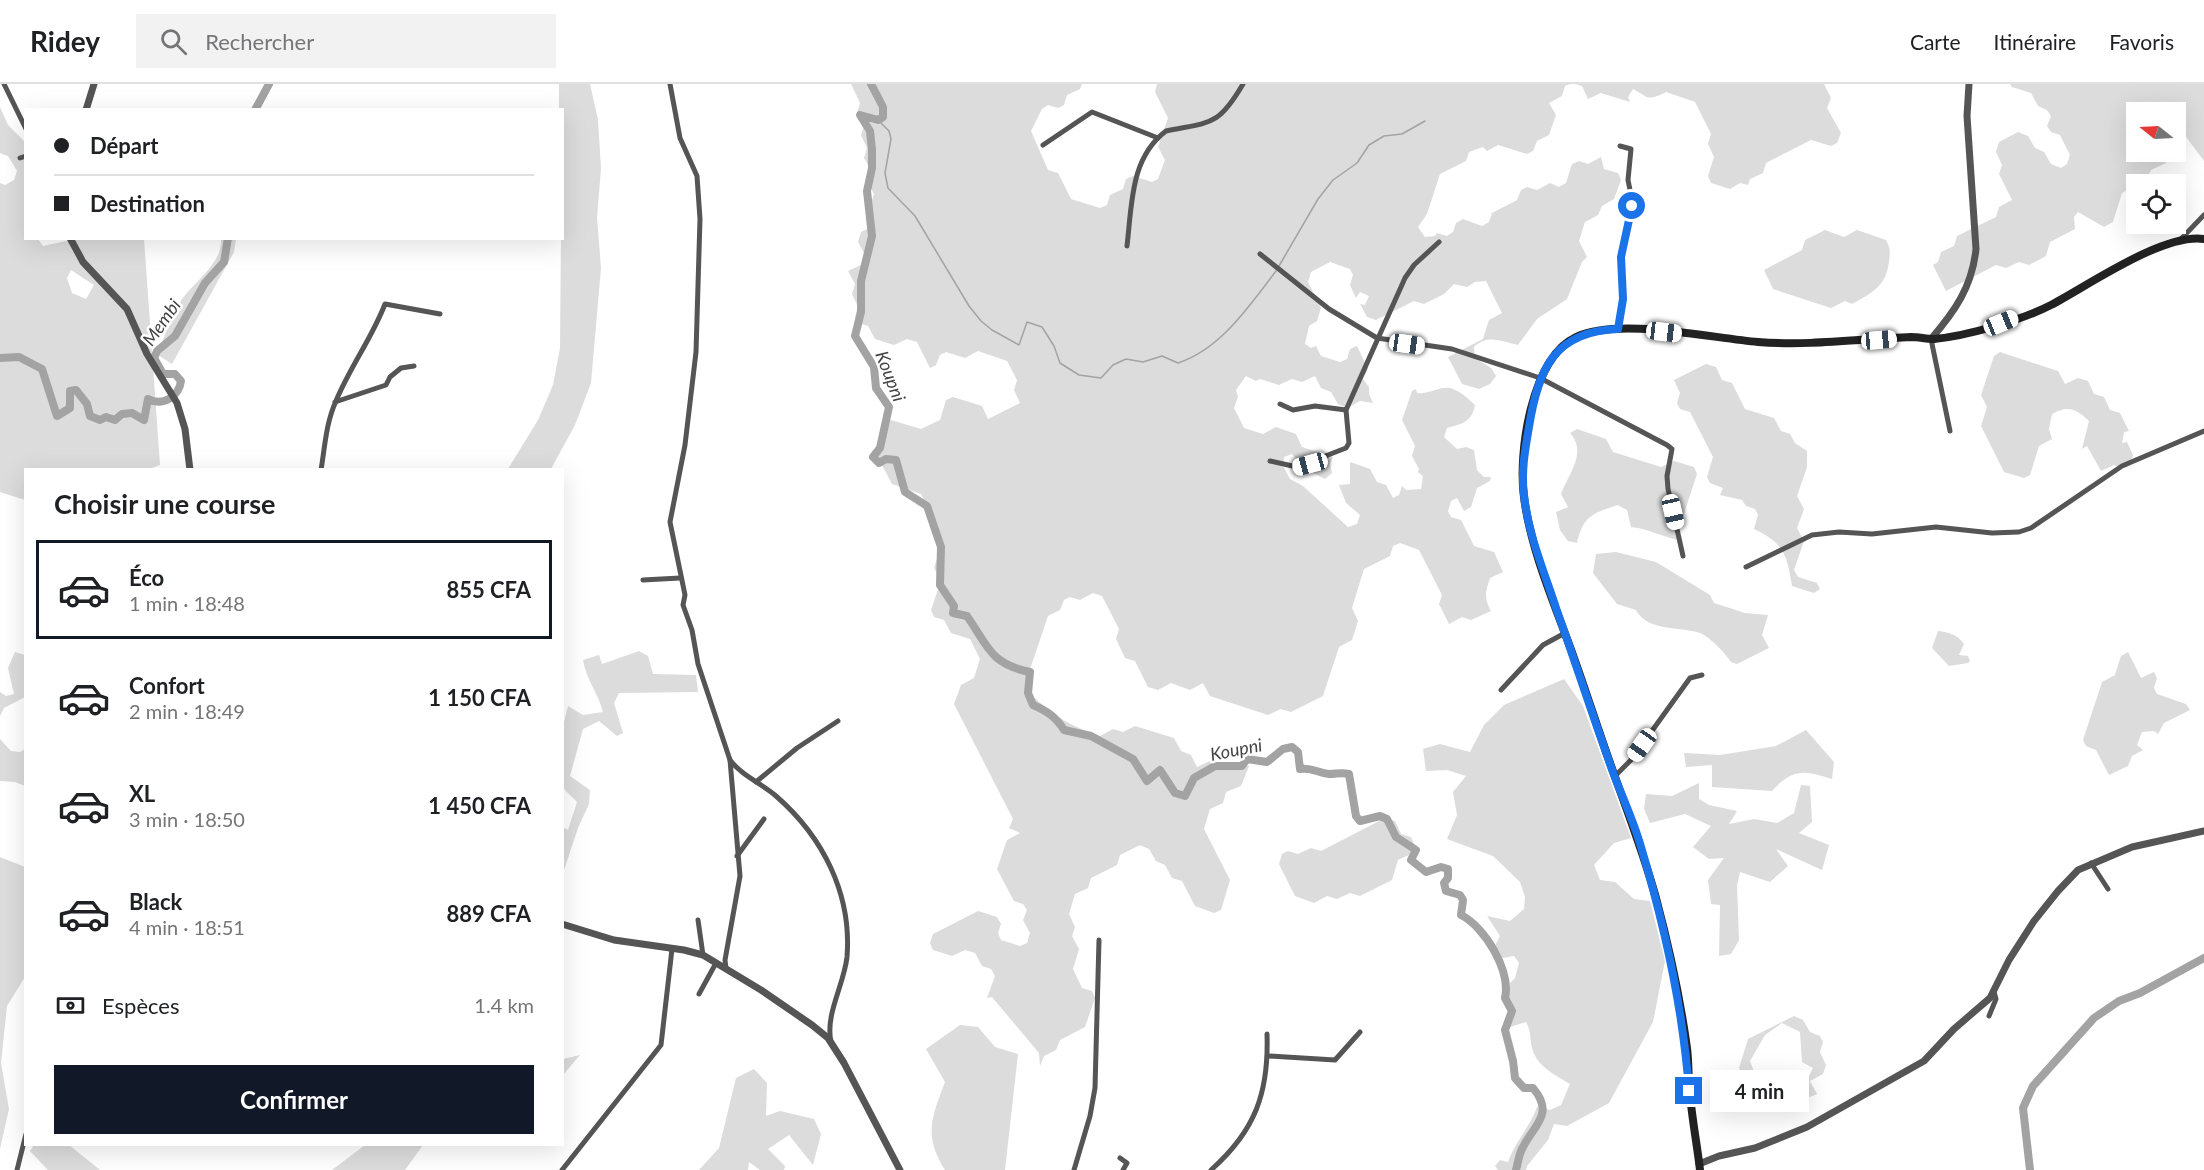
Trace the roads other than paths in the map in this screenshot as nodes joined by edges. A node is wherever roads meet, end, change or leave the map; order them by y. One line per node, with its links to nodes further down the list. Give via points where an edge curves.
1 (4, 84): 7 (street)
2 (94, 84): 6 (street)
3 (670, 84): 34 (street, via 680,138 697,176 700,219 696,352 685,445 670,522)
4 (1243, 84): 8 (street, via 1231,105 1212,121 1166,131)
5 (1969, 84): 21 (street, via 1974,268 1962,299)
6 (87, 108)
7 (24, 125)
8 (1158, 138): 9 (street, via 1092,112); 16 (street, via 1137,170)
9 (1044, 145)
10 (1620, 146): 19 (street, via 1631,149 1628,180 1632,200 1621,257 1623,299)
11 (2204, 215): 14 (street)
12 (2204, 238): 14 (main road)
13 (71, 240): 30 (street, via 83,262 127,309 177,403)
14 (2180, 240): 21 (main road, via 2140,256 2048,307 1980,330)
15 (1439, 242): 20 (street, via 1409,271)
16 (1127, 246)
17 (1260, 254): 20 (street, via 1329,309)
18 (440, 314): 24 (street, via 386,303)
19 (1618, 329): 21 (main road, via 1758,342); 23 (main road, via 1577,336 1556,352)
20 (1377, 338): 23 (street, via 1452,349); 26 (street)
21 (1931, 339): 27 (street)
22 (414, 366): 24 (street, via 400,368 383,387)
23 (1540, 378): 32 (street, via 1672,449 1668,489); 36 (main road, via 1524,454 1524,495 1538,554)
24 (335, 402): 31 (street, via 326,429)
25 (1280, 404): 26 (street, via 1293,410 1315,406)
26 (1346, 410): 29 (street, via 1346,448 1298,467)
27 (1950, 431)
28 (2204, 431): 33 (street, via 2122,466 2031,528 2019,532 1976,533 1936,527 1812,535)
29 (1270, 461)
30 (190, 468)
31 (321, 468)
32 (1683, 556)
33 (1746, 567)
34 (681, 578): 35 (street); 40 (street, via 683,605 698,664)
35 (643, 580)
36 (1565, 633): 38 (street, via 1543,645); 41 (main road)
37 (1702, 675): 41 (street, via 1690,678)
38 (1501, 690)
39 (838, 721): 42 (street, via 796,748)
40 (730, 759): 42 (street); 45 (street)
41 (1615, 776): 64 (main road, via 1641,847 1671,961 1688,1052)
42 (756, 782): 60 (street, via 776,796 809,831 835,874 845,916 847,958 830,1027)
43 (764, 819): 45 (street)
44 (2204, 831): 46 (street, via 2132,847)
45 (737, 856): 54 (street, via 740,876)
46 (2091, 862): 47 (street); 55 (street, via 2068,879 2039,914 2009,960)
47 (2108, 889)
48 (698, 920): 52 (street)
49 (564, 925): 51 (street, via 614,940)
50 (1099, 940): 68 (street, via 1095,1088)
51 (672, 949): 52 (street); 66 (street, via 661,1045)
52 (703, 955): 53 (street)
53 (716, 963): 54 (street); 56 (street)
54 (726, 969): 60 (street, via 812,1025)
55 (1994, 993): 57 (street, via 1996,999); 64 (street, via 1947,1035 1933,1053 1904,1072 1807,1127 1755,1148 1719,1156)
56 (699, 994)
57 (1989, 1016)
58 (1360, 1032): 61 (street, via 1335,1059)
59 (1267, 1034): 61 (street)
60 (834, 1046): 67 (street)
61 (1268, 1056): 70 (street, via 1250,1126 1240,1142)
62 (24, 1142): 65 (street)
63 (1120, 1158): 69 (street, via 1127,1163)
64 (1699, 1167)
65 (17, 1170)
66 (562, 1170)
67 (900, 1170)
68 (1074, 1170)
69 (1123, 1170)
70 (1211, 1170)

